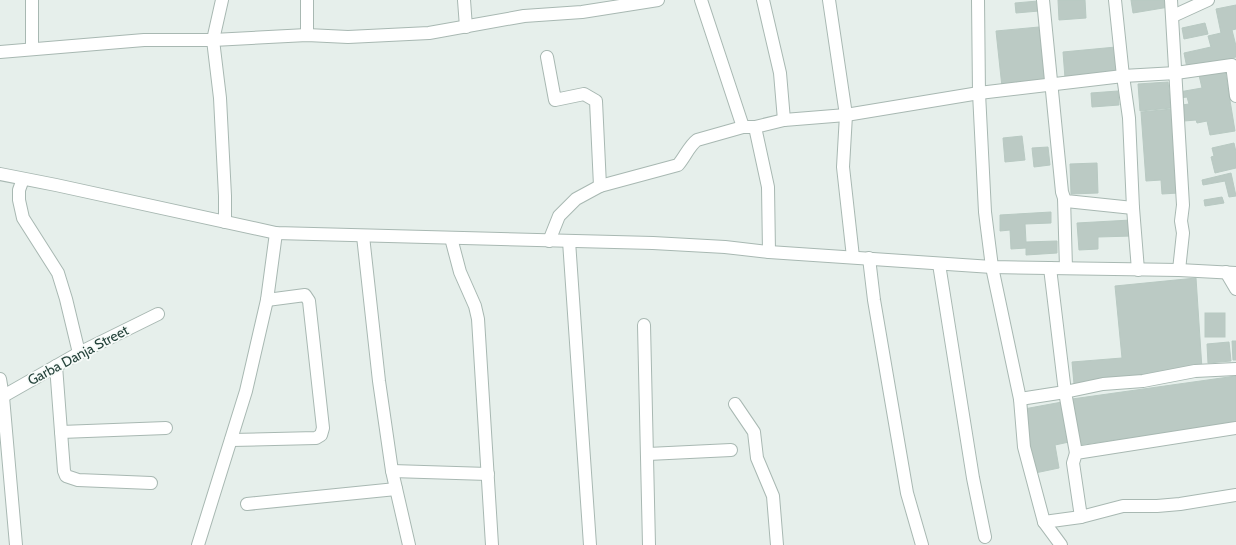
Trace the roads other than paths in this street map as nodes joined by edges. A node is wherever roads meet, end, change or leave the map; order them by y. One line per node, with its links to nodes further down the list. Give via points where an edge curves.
1 (32, 0): 19 (street)
2 (222, 0): 18 (street)
3 (307, 0): 17 (street)
4 (464, 0): 16 (street)
5 (658, 0): 14 (street)
6 (701, 0): 29 (street)
7 (763, 0): 28 (street, via 780,73)
8 (829, 0): 27 (street)
9 (978, 0): 25 (street)
10 (1043, 0): 24 (street)
11 (1115, 0): 23 (street)
12 (1171, 0): 15 (street)
13 (1208, 0): 15 (street)
14 (595, 5): 16 (street)
15 (1173, 16): 22 (street)
16 (466, 26): 17 (street, via 429,33 348,37)
17 (307, 35): 18 (street)
18 (213, 40): 19 (street, via 144,40); 35 (street, via 220,98)
19 (32, 49): 20 (street)
20 (0, 52)
21 (547, 57): 32 (street, via 555,100 584,94 596,101)
22 (1176, 74): 23 (street); 26 (street, via 1232,65); 49 (street, via 1183,205)
23 (1123, 76): 24 (street); 34 (street, via 1129,118)
24 (1052, 85): 25 (street); 33 (street)
25 (979, 93): 27 (street); 45 (street)
26 (1236, 96)
27 (846, 115): 28 (street); 42 (street, via 843,167)
28 (784, 120): 29 (street)
29 (749, 127): 32 (street, via 697,140 678,165); 41 (street, via 768,187)
30 (0, 174): 31 (street)
31 (23, 179): 35 (street); 55 (street, via 19,200 23,218 58,273)
32 (600, 186): 39 (street, via 576,198 559,216)
33 (1064, 198): 34 (street, via 1066,201); 47 (street)
34 (1133, 208): 48 (street)
35 (225, 222): 36 (street)
36 (276, 232): 37 (street); 52 (street)
37 (363, 236): 38 (street); 70 (street, via 378,381)
38 (451, 238): 39 (street); 71 (street, via 460,272 478,319)
39 (548, 241): 40 (street)
40 (569, 241): 41 (street, via 725,246); 83 (street)
41 (770, 252): 42 (street)
42 (853, 257): 43 (street)
43 (869, 258): 44 (street); 86 (street, via 907,493)
44 (939, 264): 45 (street); 78 (street, via 972,478)
45 (992, 267): 46 (street); 61 (street)
46 (1050, 268): 47 (street); 59 (street)
47 (1066, 268): 48 (street)
48 (1138, 270): 49 (street)
49 (1179, 270): 50 (street)
50 (1231, 273): 51 (street)
51 (1236, 289)
52 (267, 300): 66 (street); 66 (street, via 305,295 309,301 323,428 321,435 316,438)
53 (158, 314): 55 (street, Garba Danja Street)
54 (644, 325): 69 (street)
55 (79, 353): 56 (street, Garba Danja Street)
56 (56, 366): 60 (street, Garba Danja Street); 65 (street)
57 (1236, 369): 59 (street, via 1195,371)
58 (0, 379): 60 (street)
59 (1065, 392): 61 (street); 68 (street)
60 (1, 397): 79 (street)
61 (1020, 399): 77 (street, via 1024,447)
62 (735, 404): 85 (street, via 754,432 757,458 773,496)
63 (166, 428): 65 (street)
64 (1236, 428): 68 (street)
65 (61, 432): 72 (street, via 66,476 78,480)
66 (232, 440): 80 (street)
67 (731, 450): 69 (street)
68 (1076, 453): 76 (street, via 1072,463)
69 (648, 454): 84 (street)
70 (392, 471): 71 (street); 73 (street)
71 (488, 474): 82 (street)
72 (151, 483)
73 (396, 488): 75 (street); 81 (street)
74 (1236, 495): 76 (street, via 1180,504 1123,506)
75 (247, 504)
76 (1081, 517): 77 (street)
77 (1044, 522): 87 (street)
78 (986, 537)
79 (16, 545)
80 (198, 545)
81 (409, 545)
82 (492, 545)
83 (590, 545)
84 (649, 545)
85 (777, 545)
86 (922, 545)
87 (1061, 545)

